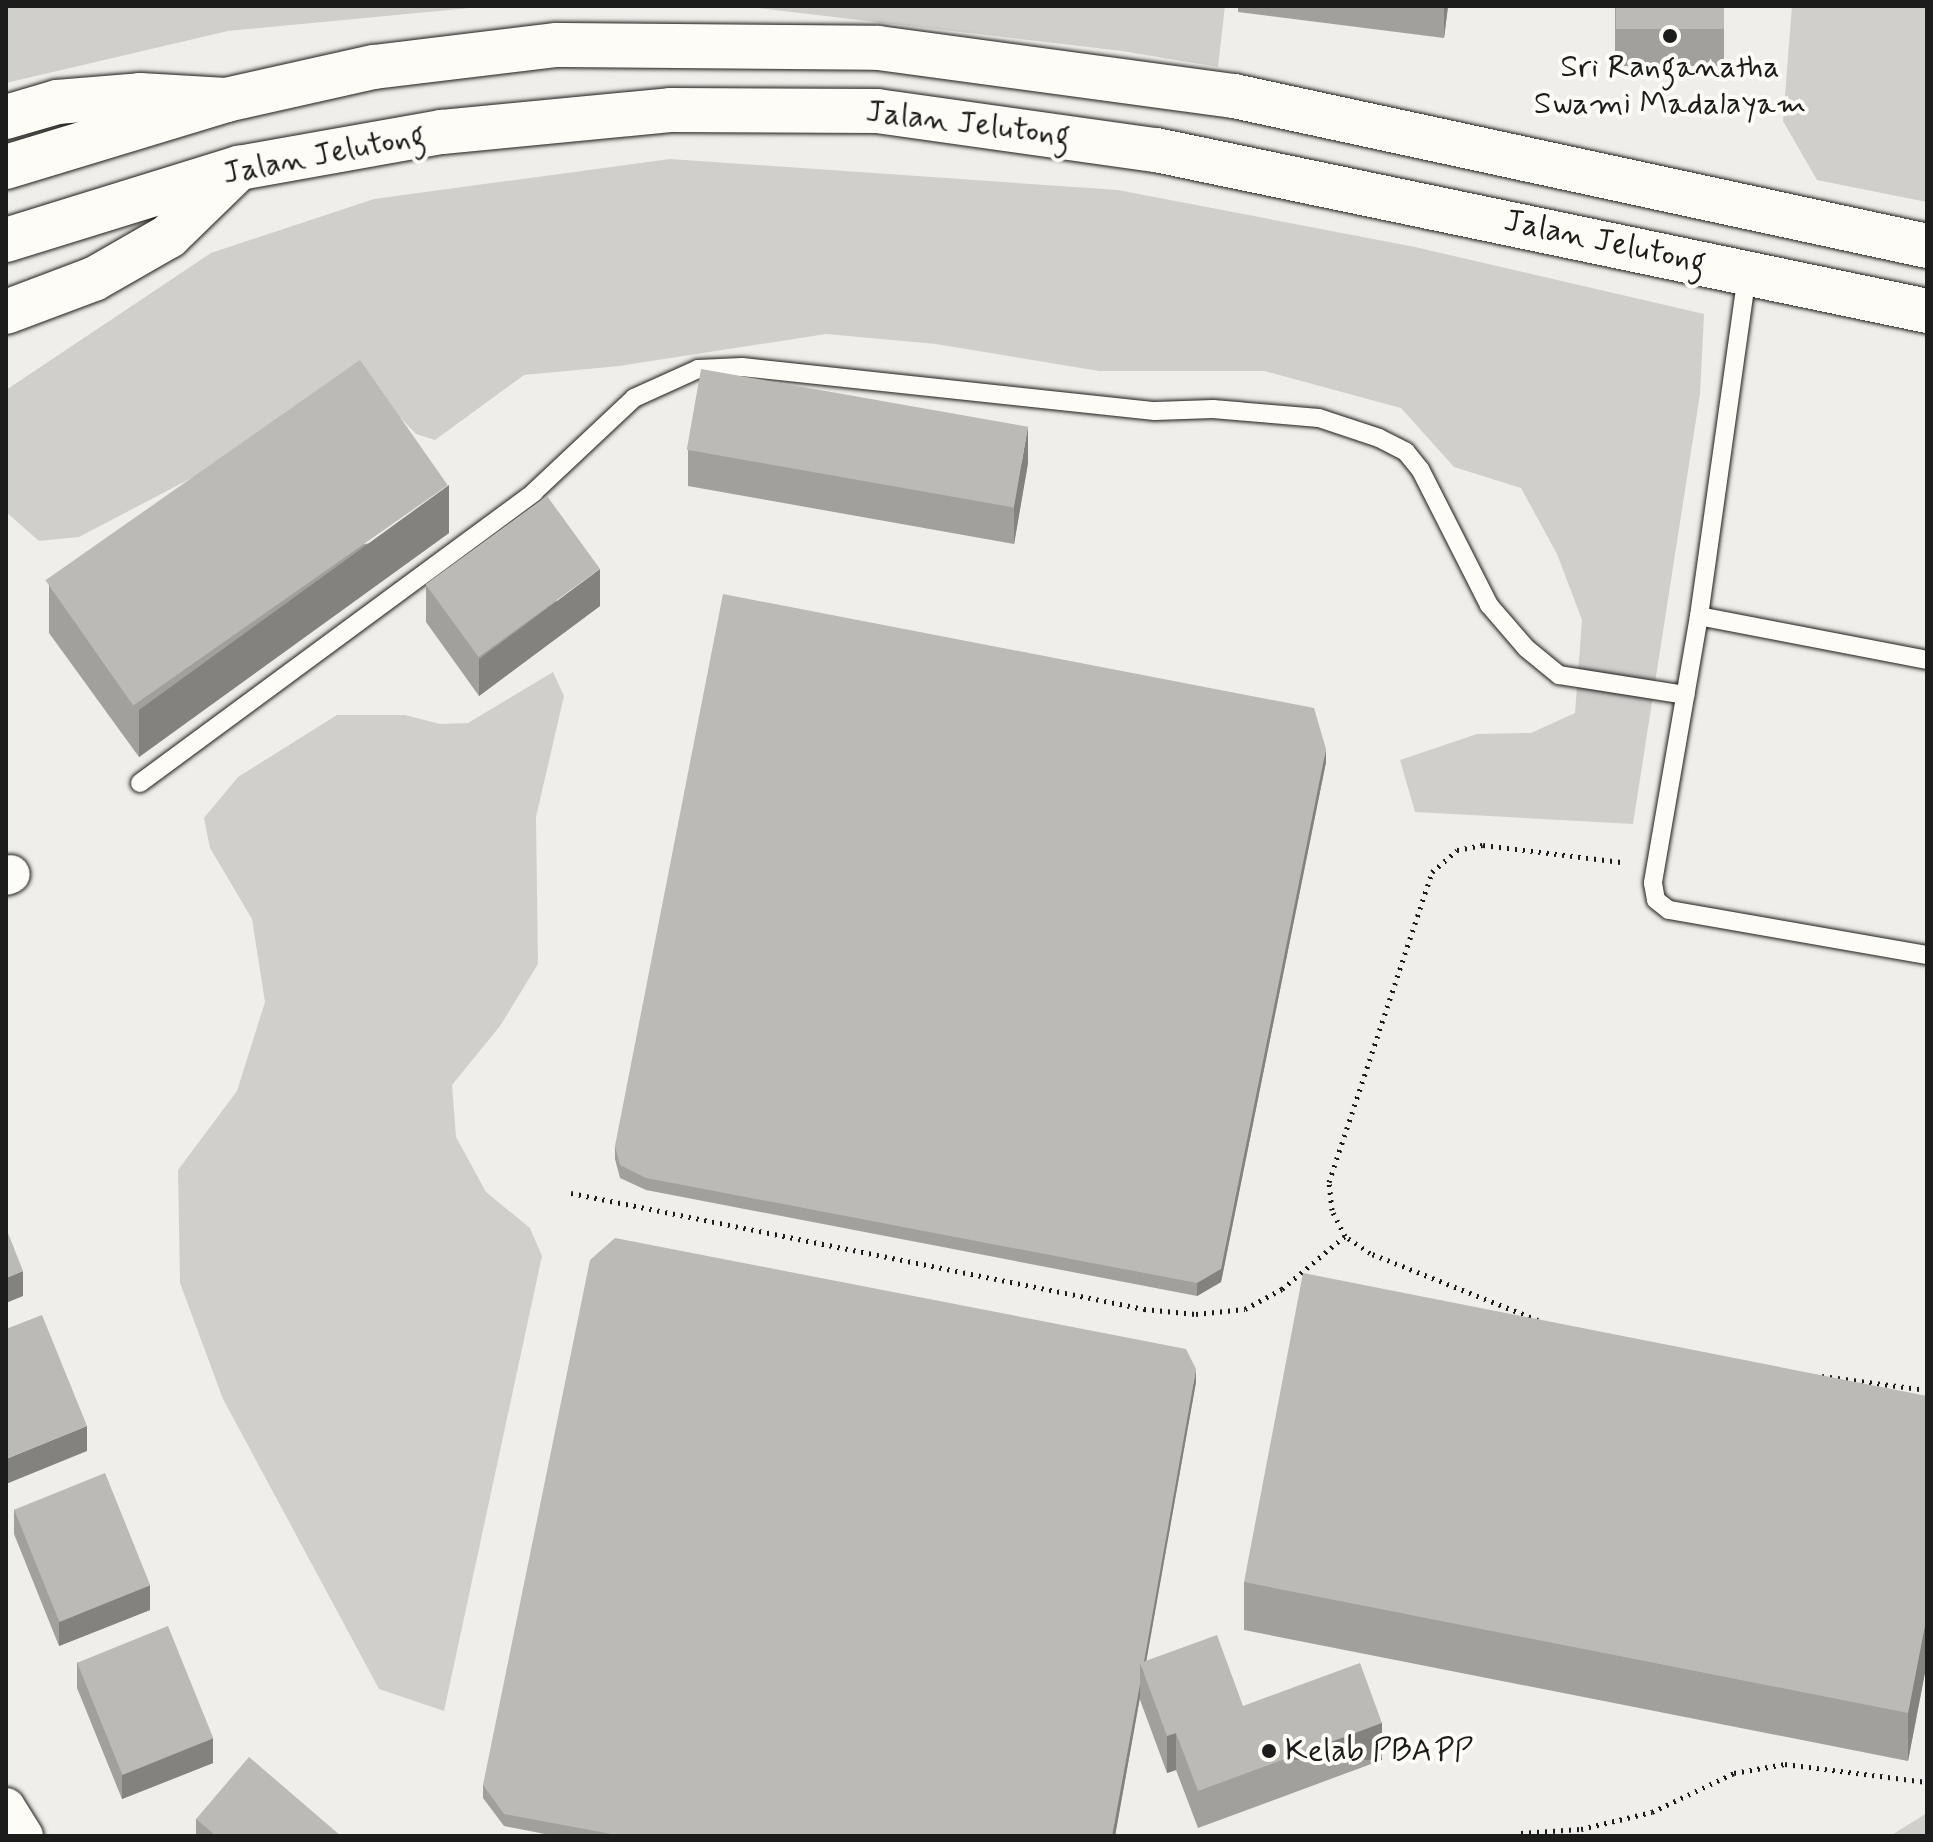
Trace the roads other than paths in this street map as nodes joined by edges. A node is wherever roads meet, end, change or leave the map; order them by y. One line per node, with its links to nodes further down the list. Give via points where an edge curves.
1 (226, 100): 2 (main road, via 140,95 57,102); 3 (main road, Jalan Jelutong); 6 (main road, Jalan Jelutong, via 374,67 557,45 878,48 1234,96)
2 (6, 117)
3 (6, 167)
4 (239, 168): 5 (main road, Jalan Jelutong); 7 (main road, Jalan Jelutong, via 442,132 670,110 877,111 1156,150); 9 (main road, via 169,236 94,279)
5 (6, 240)
6 (1927, 246)
7 (1747, 273): 8 (main road, Jalan Jelutong); 10 (lane)
8 (1927, 311)
9 (6, 312)
10 (1699, 616): 11 (lane); 12 (lane)
11 (1927, 660)
12 (1685, 695): 13 (lane, via 1559,675 1526,648 1489,605 1420,469 1406,452 1319,418 1213,409 1155,411 742,367 698,369 634,398 534,492); 14 (lane, via 1654,867 1656,900 1669,910)
13 (140, 783)
14 (1927, 955)
15 (6, 1807): 16 (street)
16 (24, 1836)

